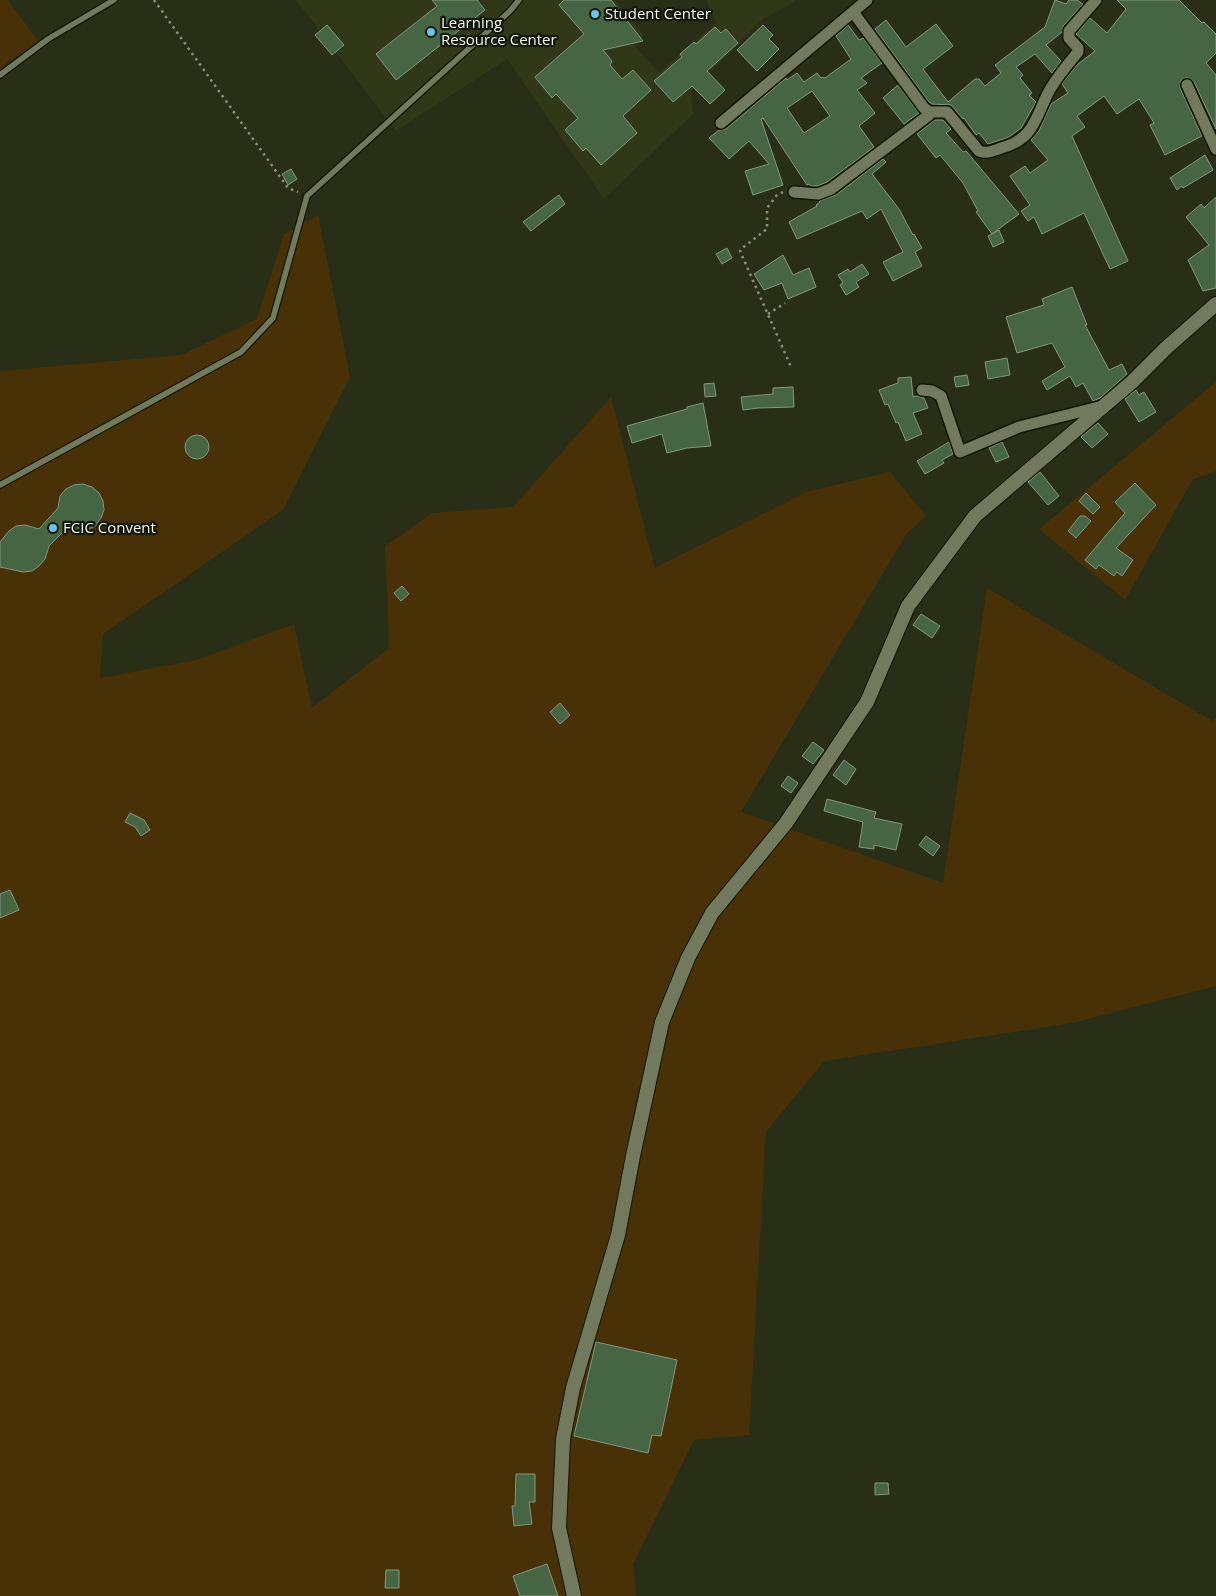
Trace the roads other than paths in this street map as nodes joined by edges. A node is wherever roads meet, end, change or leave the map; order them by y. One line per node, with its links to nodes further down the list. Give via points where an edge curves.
1 (114, 0): 6 (lane, via 48,39)
2 (519, 0): 15 (lane, via 307,196 273,318 241,352)
3 (867, 0): 5 (street)
4 (1096, 0): 8 (street, via 1069,31 1069,38 1078,52 1048,93 1032,128 1019,141 1011,146 981,152 946,112)
5 (853, 12): 8 (street); 9 (street)
6 (0, 75)
7 (1187, 85): 10 (street)
8 (930, 112): 11 (street, via 831,189 818,194)
9 (722, 123)
10 (1216, 149)
11 (794, 192)
12 (1216, 304): 14 (street)
13 (922, 390): 14 (street, via 941,396 960,452 1019,427)
14 (1103, 406): 16 (street, via 975,516 908,606 868,702 786,823 712,913 688,958 662,1022 618,1235 573,1388 565,1430 559,1528)
15 (0, 485)
16 (574, 1596)

